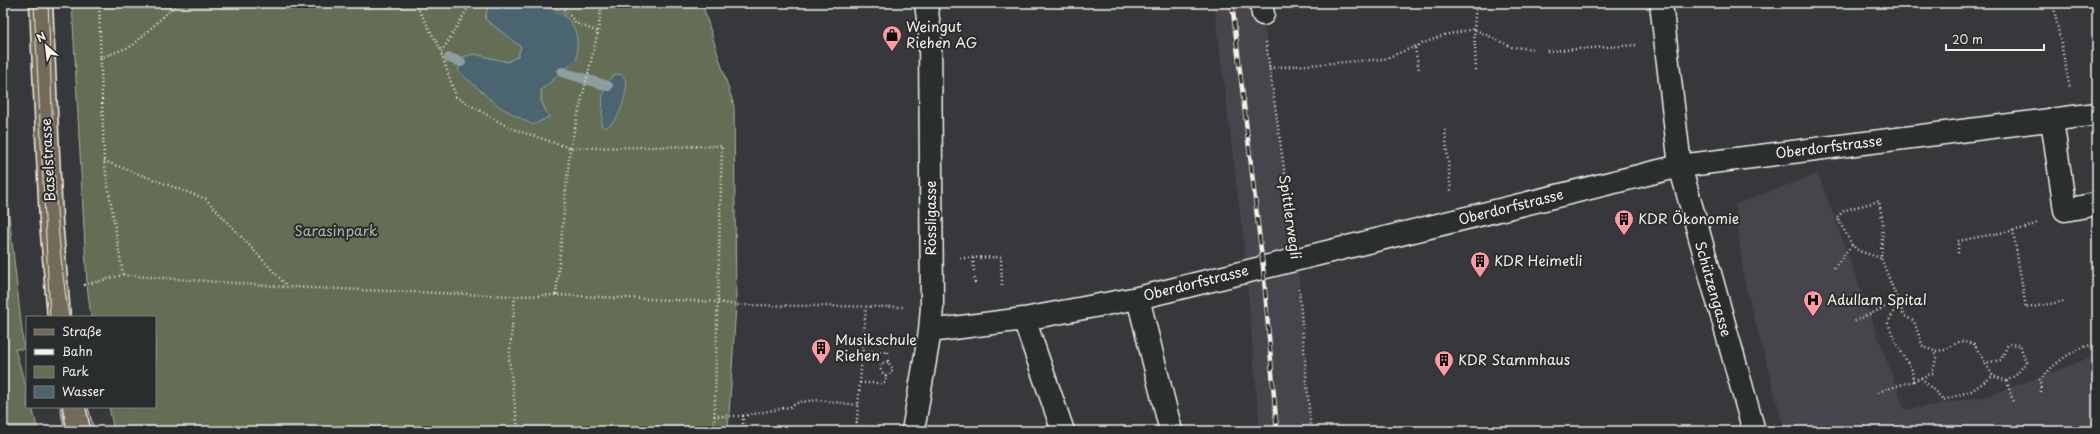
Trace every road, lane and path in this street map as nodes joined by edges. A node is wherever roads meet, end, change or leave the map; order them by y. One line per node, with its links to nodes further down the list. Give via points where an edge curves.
1 (41, 3): 54 (main road, Baselstrasse, via 51,221)
2 (99, 3): 19 (path)
3 (178, 3): 19 (path, via 132,46)
4 (415, 3): 17 (path)
5 (470, 3): 17 (path)
6 (559, 3): 14 (path, via 576,23)
7 (602, 3): 14 (path)
8 (926, 3): 39 (street, Rössligasse, via 930,35)
9 (1476, 3): 13 (path)
10 (2053, 3): 24 (path)
11 (1262, 8): 20 (path, Spittlerwegli)
12 (1662, 10): 18 (path, via 1639,45); 29 (street, Schützengasse)
13 (1474, 29): 15 (path, via 1444,35); 16 (path, via 1512,47); 22 (path)
14 (598, 32): 27 (path)
15 (1415, 48): 20 (path, via 1384,59); 21 (path)
16 (1534, 49)
17 (442, 50): 27 (path, via 456,97 510,128)
18 (1547, 51)
19 (100, 58): 28 (path)
20 (1269, 68): 37 (path, Spittlerwegli)
21 (1419, 70)
22 (1476, 70)
23 (2097, 114): 24 (street, Oberdorfstrasse)
24 (2076, 116): 25 (street, Oberdorfstrasse)
25 (2052, 120): 29 (street, Oberdorfstrasse); 31 (street)
26 (1445, 130): 32 (path)
27 (570, 148): 46 (path); 50 (path, via 722,146)
28 (104, 161): 41 (path); 45 (path, via 206,199)
29 (1680, 166): 32 (street, Oberdorfstrasse); 85 (street, Schützengasse)
30 (2097, 204): 31 (street)
31 (2065, 210): 33 (path, via 2026,228)
32 (1453, 221): 37 (street, Oberdorfstrasse)
33 (2014, 230): 35 (path, via 1958,241); 49 (path, via 2026,308)
34 (1852, 245): 38 (path, via 1859,251); 38 (path, via 1837,217 1845,210 1879,201 1883,224); 40 (path)
35 (1958, 253)
36 (973, 258): 39 (path); 43 (path); 44 (path, via 1001,258)
37 (1297, 258): 48 (street, Oberdorfstrasse); 84 (path, Spittlerwegli)
38 (1881, 258): 51 (path)
39 (932, 259): 53 (street, Rössligasse)
40 (1834, 268)
41 (123, 275): 42 (path); 45 (path)
42 (82, 285)
43 (975, 285)
44 (1002, 285)
45 (287, 287): 47 (path)
46 (556, 295): 47 (path); 50 (path)
47 (515, 296): 77 (path, via 509,359)
48 (1138, 298): 55 (street, Oberdorfstrasse); 83 (street)
49 (2066, 301)
50 (718, 302): 52 (path, via 736,305); 74 (path)
51 (1898, 302): 56 (path); 60 (path, via 1903,314 1914,322 1924,347); 66 (path, via 1888,323 1912,370)
52 (866, 307): 53 (path); 59 (path)
53 (932, 307): 57 (street, Rössligasse)
54 (59, 316)
55 (1024, 319): 57 (street, Oberdorfstrasse); 82 (street)
56 (1853, 322)
57 (930, 331): 81 (street, Rössligasse)
58 (2097, 344): 70 (path, via 2070,355 2051,367 2040,380)
59 (862, 351): 61 (path, via 888,352); 68 (path)
60 (1934, 351): 62 (path, via 1946,350 1960,341 1974,344); 65 (path, via 1936,358 1933,373)
61 (888, 362): 63 (path, via 881,366); 63 (path, via 893,369 890,375)
62 (1984, 363): 64 (path); 67 (path, via 2001,360 2008,344 2020,345 2026,362 2017,374)
63 (886, 376): 68 (path, via 885,383)
64 (1993, 376): 65 (path, via 1971,391 1944,400); 67 (path)
65 (1920, 378): 66 (path)
66 (1912, 381): 69 (path)
67 (2007, 381): 71 (path)
68 (860, 383): 72 (path)
69 (1878, 392)
70 (2041, 392)
71 (2013, 402)
72 (858, 405): 75 (path, via 818,400 799,402 790,408); 80 (path)
73 (74, 408): 76 (main road)
74 (714, 416): 75 (path); 78 (path)
75 (743, 416): 79 (path)
76 (79, 431)
77 (518, 431)
78 (714, 431)
79 (743, 431)
80 (856, 431)
81 (913, 431)
82 (1063, 431)
83 (1171, 431)
84 (1312, 431)
85 (1754, 431)

